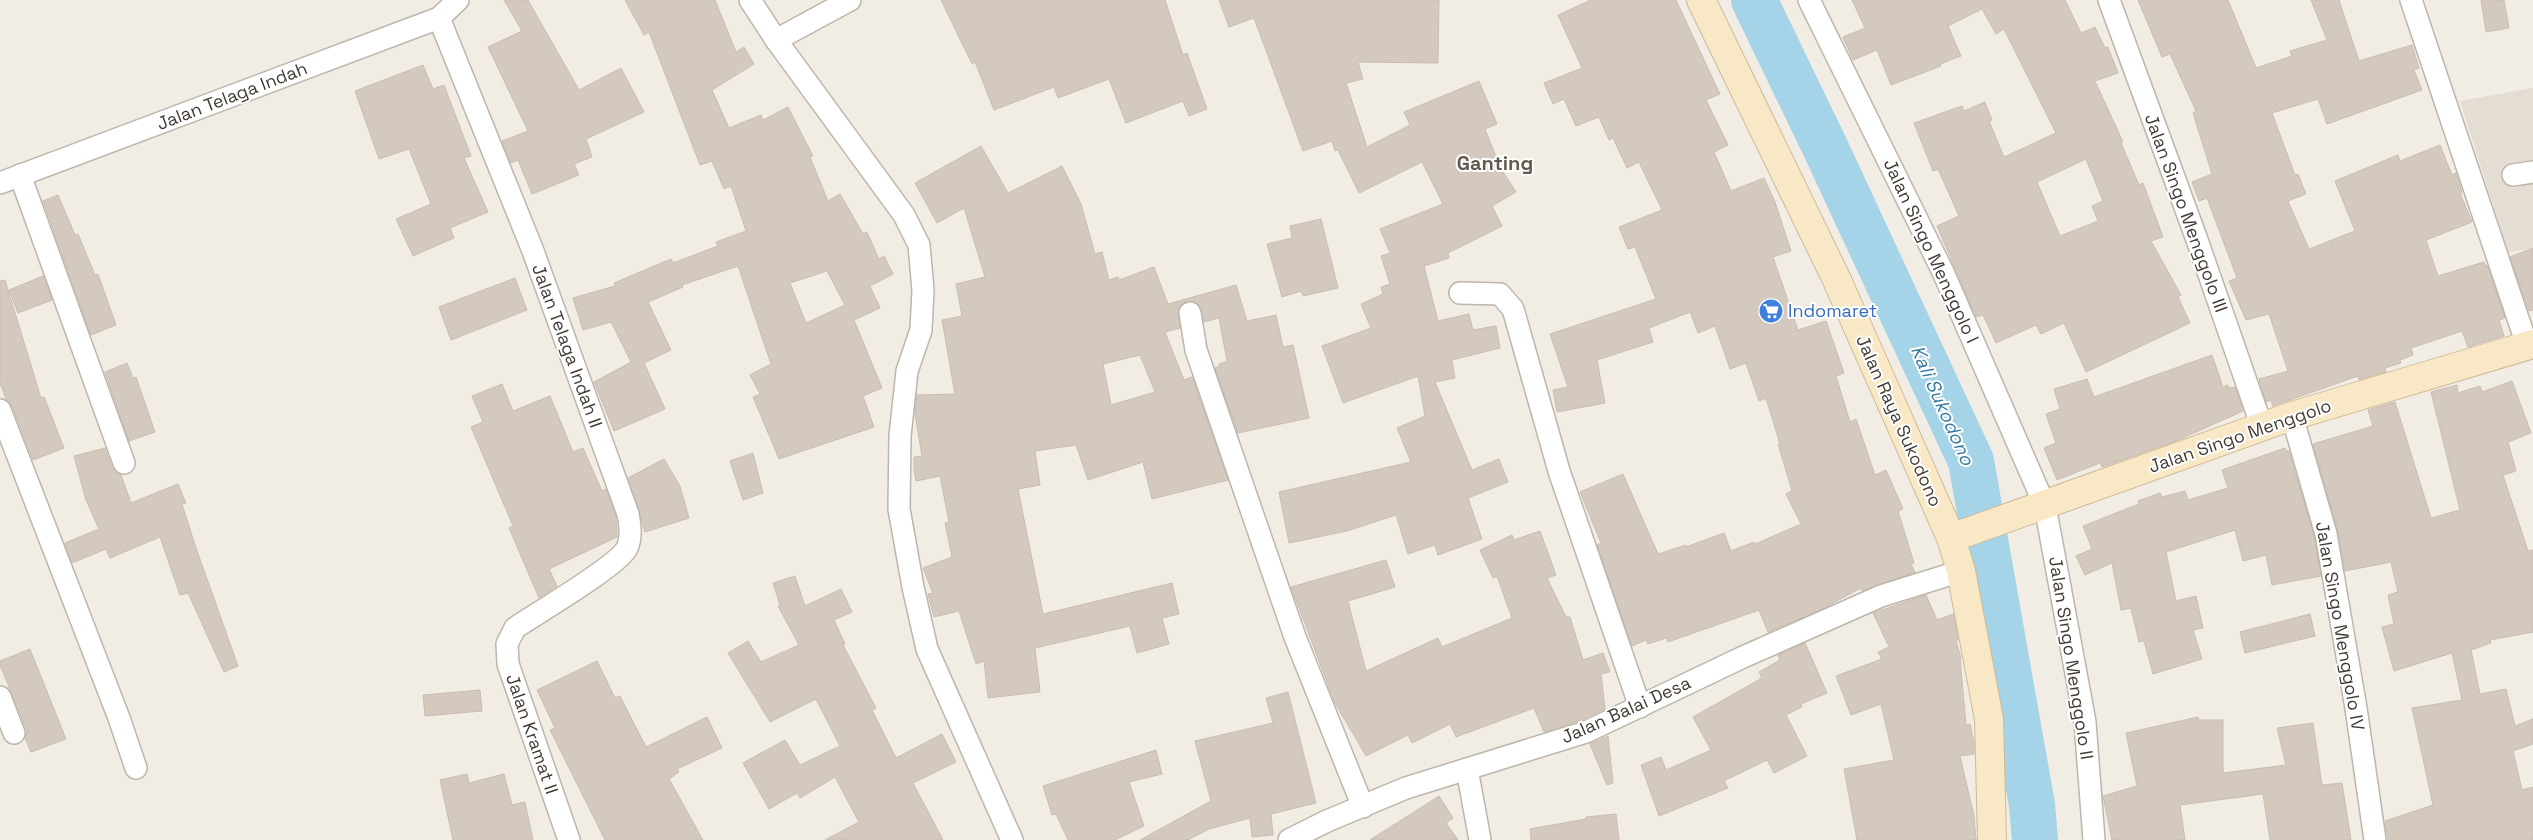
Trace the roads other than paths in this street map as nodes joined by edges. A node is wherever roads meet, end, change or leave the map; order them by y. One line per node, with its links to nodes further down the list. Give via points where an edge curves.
1 (750, 0): 8 (street)
2 (850, 0): 8 (street)
3 (1702, 0): 19 (main road, Jalan Raya Sukodono)
4 (1809, 0): 18 (street, Jalan Singo Menggolo I, via 1943,272)
5 (2109, 0): 16 (street, Jalan Singo Menggolo III)
6 (2411, 0): 13 (street)
7 (451, 6): 10 (street, Jalan Telaga Indah); 21 (street, Jalan Telaga Indah II, via 630,525 630,539 620,558)
8 (776, 40): 29 (street, via 904,215 919,245 923,290 921,330 907,371 900,436 899,509 927,649)
9 (0, 183): 10 (street, Jalan Telaga Indah)
10 (23, 185): 17 (street)
11 (1460, 293): 23 (street, via 1500,294 1513,309 1559,471)
12 (1190, 313): 27 (street, via 1196,350 1295,637)
13 (2530, 344): 15 (main road, Jalan Singo Menggolo)
14 (0, 410): 25 (street)
15 (2292, 416): 16 (main road, Jalan Singo Menggolo); 34 (street, Jalan Singo Menggolo IV, via 2326,534)
16 (2262, 427): 18 (main road, Jalan Singo Menggolo)
17 (124, 463)
18 (2037, 509): 19 (main road, Jalan Singo Menggolo); 33 (street, Jalan Singo Menggolo II, via 2085,722)
19 (1956, 537): 20 (main road, Jalan Raya Sukodono)
20 (1961, 571): 23 (street, Jalan Balai Desa, via 1881,596); 32 (main road, Jalan Raya Sukodono, via 1989,719)
21 (515, 628): 28 (street, Jalan Kramat II, via 507,644 508,664)
22 (0, 697): 24 (street)
23 (1640, 707): 26 (street, Jalan Balai Desa, via 1586,732)
24 (14, 733)
25 (136, 768)
26 (1467, 769): 27 (street, Jalan Balai Desa, via 1406,788); 31 (street)
27 (1363, 807): 30 (street, Jalan Balai Desa)
28 (569, 840)
29 (1012, 840)
30 (1289, 840)
31 (1480, 840)
32 (1992, 840)
33 (2094, 840)
34 (2375, 840)

